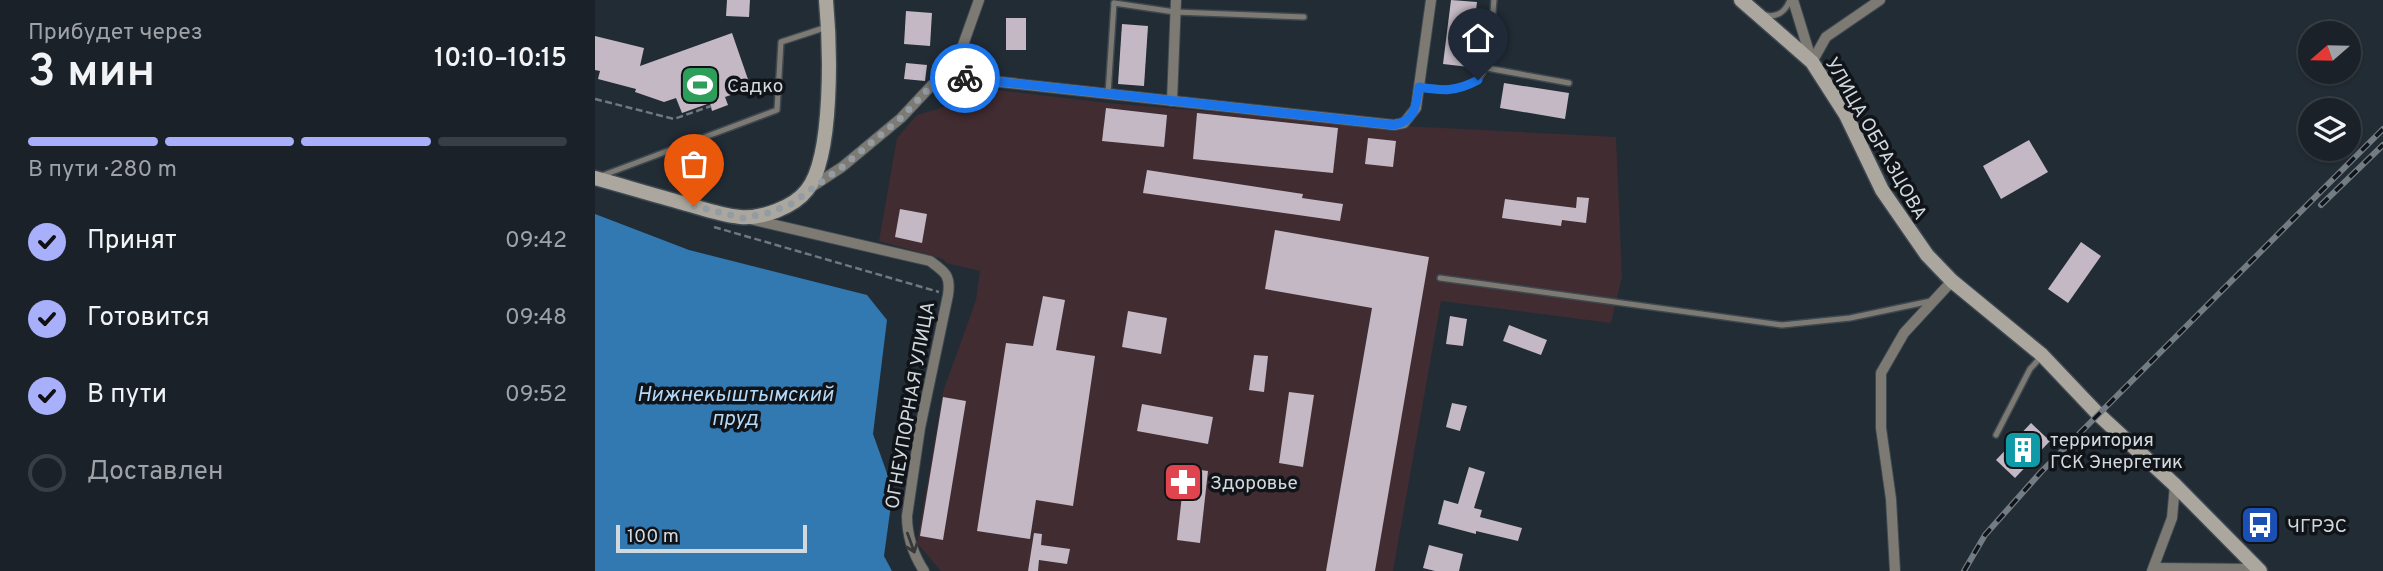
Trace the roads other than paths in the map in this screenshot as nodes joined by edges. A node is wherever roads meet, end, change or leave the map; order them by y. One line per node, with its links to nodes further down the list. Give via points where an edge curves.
1 (827, 0): 13 (main road)
2 (979, 0): 17 (street, via 958,59)
3 (1176, 0): 10 (street)
4 (1431, 0): 18 (street)
5 (1494, 0): 15 (lane)
6 (1741, 0): 11 (main road, УЛИЦА ОБРАЗЦОВА)
7 (1792, 0): 11 (lane, via 1772,16); 14 (street)
8 (1880, 0): 14 (street, via 1826,37)
9 (1114, 2): 10 (lane); 19 (lane)
10 (1175, 12): 12 (lane); 20 (street)
11 (1754, 12): 14 (main road, УЛИЦА ОБРАЗЦОВА)
12 (1304, 17)
13 (828, 27): 21 (lane, via 781,42 777,110); 22 (main road, via 824,139)
14 (1812, 62): 25 (main road, УЛИЦА ОБРАЗЦОВА, via 1846,115 1882,190 1927,255)
15 (1487, 68): 16 (lane); 18 (lane, via 1478,80 1461,89)
16 (1569, 83)
17 (932, 85): 19 (street, via 964,78); 22 (street, via 901,118)
18 (1419, 87): 20 (street, via 1411,118 1394,125)
19 (1108, 94): 20 (street)
20 (1172, 101)
21 (595, 178): 23 (main road, ОГНЕУПОРНАЯ УЛИЦА)
22 (807, 190): 23 (main road, via 791,204)
23 (743, 218): 32 (street, ОГНЕУПОРНАЯ УЛИЦА, one-way to 32, via 930,261 950,283 920,428 907,531)
24 (1440, 278): 26 (lane, via 1782,325 1850,318)
25 (1952, 281): 26 (street); 27 (main road, УЛИЦА ОБРАЗЦОВА)
26 (1934, 301): 33 (street, via 1904,332 1881,373 1881,428)
27 (2042, 355): 28 (lane, via 2029,369); 29 (main road, УЛИЦА ОБРАЗЦОВА)
28 (1996, 435)
29 (2175, 485): 30 (street, via 2172,518); 31 (main road, УЛИЦА ОБРАЗЦОВА)
30 (2153, 570): 31 (street)
31 (2259, 570)
32 (924, 571)
33 (1895, 571)

